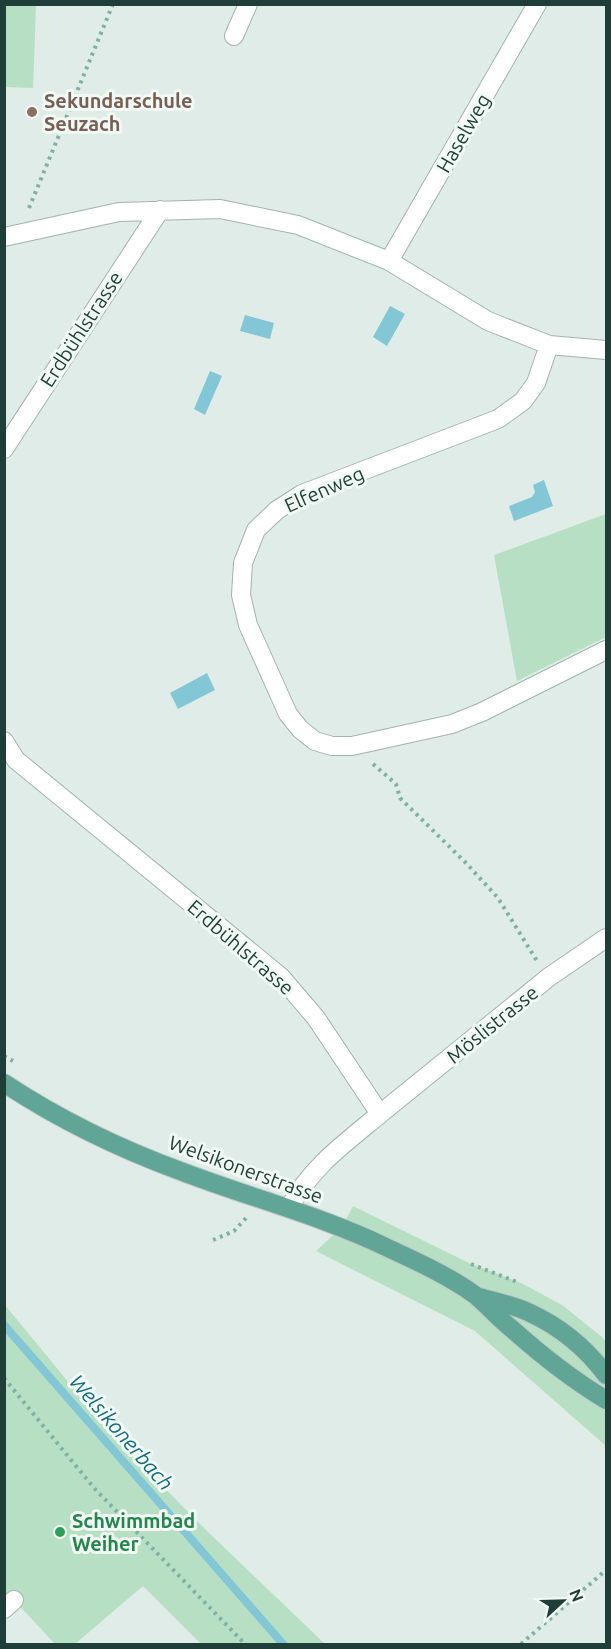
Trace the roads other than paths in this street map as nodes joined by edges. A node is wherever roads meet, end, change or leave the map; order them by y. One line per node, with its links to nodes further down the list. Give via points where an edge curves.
1 (248, 4): 3 (street)
2 (537, 4): 6 (street, Haselweg)
3 (234, 36)
4 (159, 210): 5 (street, via 119,212); 6 (street, via 220,209 298,225); 9 (street, Erdbühlstrasse)
5 (12, 236)
6 (389, 261): 7 (street, via 488,321)
7 (549, 345): 8 (street); 10 (street, Elfenweg, via 536,383 523,401 498,419 302,494 277,510 256,530 243,563 241,594 248,625 288,714 315,741 332,746 352,746 452,724)
8 (606, 350)
9 (4, 449)
10 (606, 650)
11 (4, 741): 14 (street, Erdbühlstrasse, via 16,760 281,977 316,1018)
12 (606, 938): 14 (street, Möslistrasse, via 549,977)
13 (4, 1083): 15 (main road, Welsikonerstrasse, via 62,1119 122,1147)
14 (380, 1114): 15 (street, via 322,1162)
15 (289, 1208): 16 (main road, Welsikonerstrasse, via 387,1247)
16 (475, 1295): 17 (main road, Welsikonerstrasse, via 527,1312 563,1332); 18 (main road, Welsikonerstrasse, via 512,1330)
17 (606, 1376)
18 (606, 1400)

